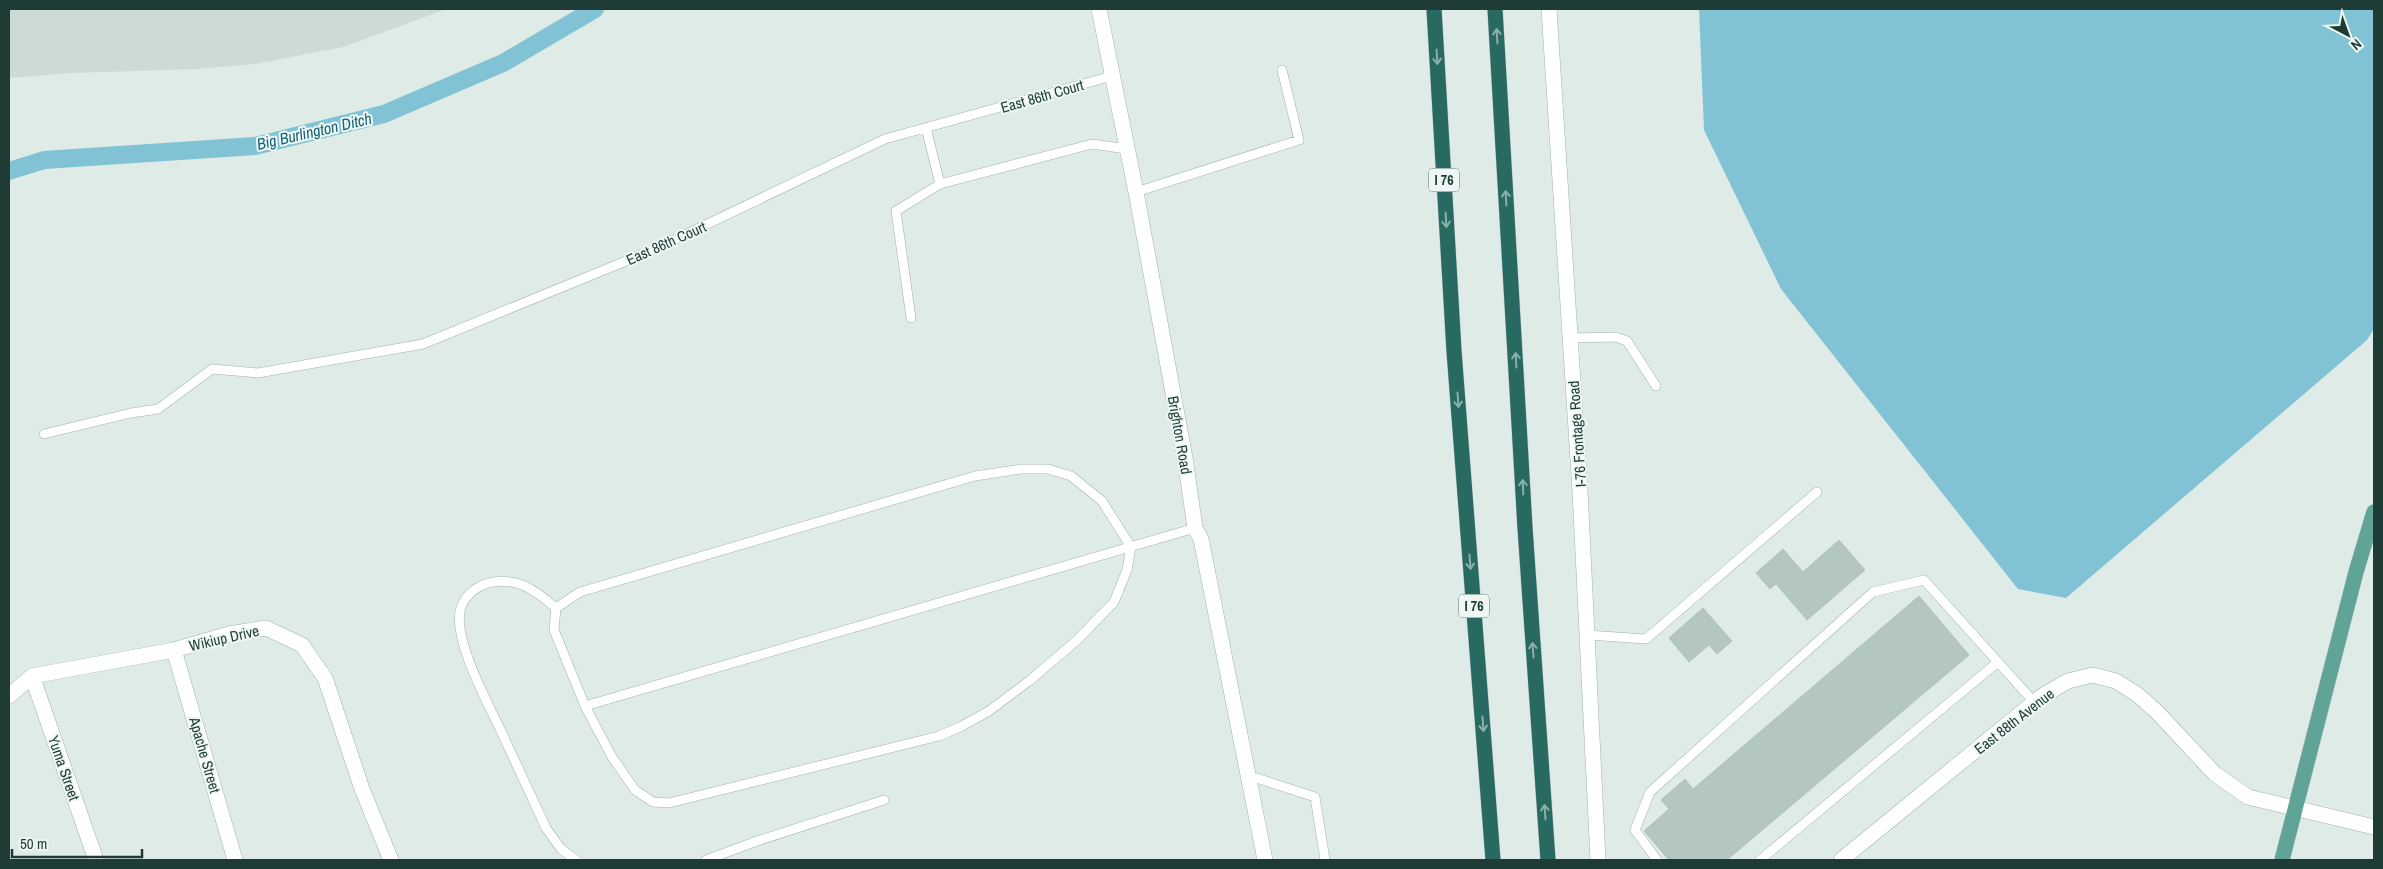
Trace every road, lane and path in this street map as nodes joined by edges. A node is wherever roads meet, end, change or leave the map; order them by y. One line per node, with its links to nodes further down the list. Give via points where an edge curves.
1 (1099, 9): 6 (street, Brighton Road)
2 (1434, 9): 38 (highway, I 76, one-way to 38, via 1454,351)
3 (1495, 9): 39 (highway, one-way to 3)
4 (1549, 9): 12 (street, I-76 Frontage Road)
5 (1282, 70): 10 (lane, via 1299,140)
6 (1112, 76): 7 (lane, East 86th Court); 8 (street, Brighton Road)
7 (926, 128): 9 (lane); 14 (lane, East 86th Court, via 885,139 653,250 423,344 258,373 212,369 158,409)
8 (1127, 149): 9 (lane, via 1092,144); 10 (street, Brighton Road)
9 (940, 184): 11 (lane, via 896,211)
10 (1136, 192): 17 (street, Brighton Road)
11 (910, 318)
12 (1570, 338): 13 (lane, via 1616,337 1627,341); 20 (street, I-76 Frontage Road)
13 (1656, 386)
14 (44, 434)
15 (1816, 492): 20 (lane, via 1646,639)
16 (2374, 512): 29 (main road)
17 (1195, 528): 18 (lane); 27 (street, Brighton Road, via 1201,539)
18 (1130, 547): 19 (lane, via 1102,501 1071,476 1048,469 1021,469 975,476 589,589); 26 (lane); 26 (lane, via 1127,570 1114,602 1076,641 989,710 939,736 669,803 653,802 634,790)
19 (556, 608): 26 (lane, via 554,630); 34 (lane, via 532,588 501,580 480,585 462,605 461,634 471,665 546,828 561,849)
20 (1587, 635): 40 (street, I-76 Frontage Road)
21 (174, 650): 23 (street, Wikiup Drive); 32 (street, Apache Street); 33 (street, Wikiup Drive, via 229,634 266,628 302,645 325,678 362,789)
22 (1998, 662): 25 (lane); 41 (lane, via 1924,580 1873,592 1650,792 1635,830); 42 (lane)
23 (32, 676): 24 (street); 31 (street, Yuma Street)
24 (9, 696)
25 (2034, 702): 29 (street, East 88th Avenue, via 2068,681 2093,676 2116,682 2158,712 2230,787 2248,797); 43 (street, East 88th Avenue)
26 (585, 706)
27 (1247, 774): 36 (street, Brighton Road); 37 (lane, via 1315,797)
28 (884, 800): 35 (lane)
29 (2294, 809): 30 (street, East 88th Avenue); 44 (main road)
30 (2374, 827)
31 (96, 860)
32 (235, 860)
33 (391, 860)
34 (576, 860)
35 (706, 860)
36 (1265, 860)
37 (1325, 860)
38 (1493, 860)
39 (1548, 860)
40 (1598, 860)
41 (1657, 860)
42 (1760, 860)
43 (1841, 860)
44 (2282, 860)

